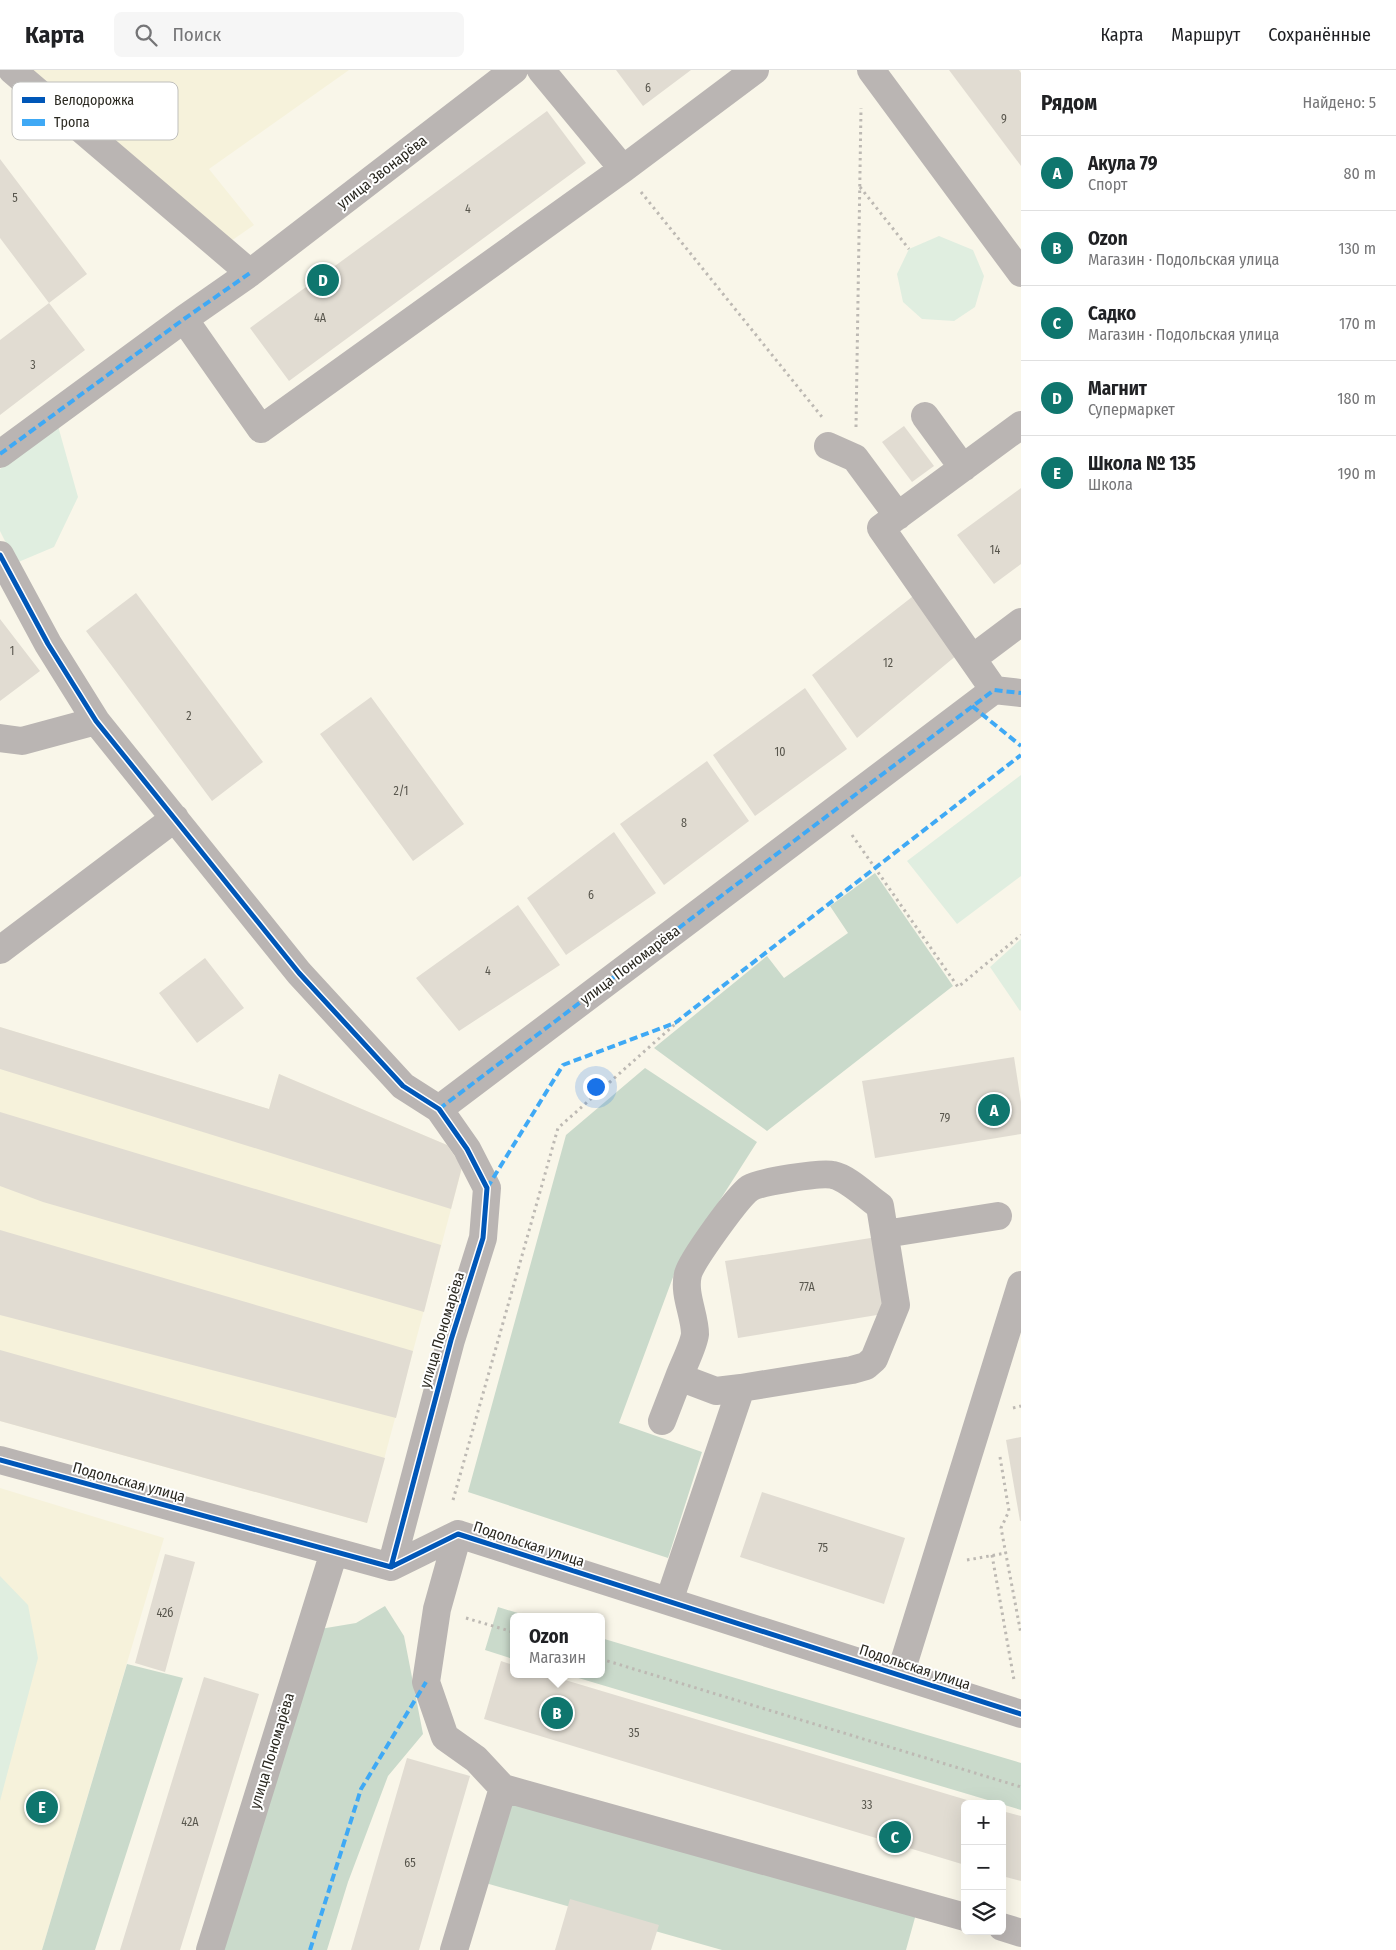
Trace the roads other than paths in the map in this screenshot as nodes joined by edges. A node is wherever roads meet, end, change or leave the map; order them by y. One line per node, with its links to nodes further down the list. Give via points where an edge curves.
1 (12, 70): 6 (street)
2 (514, 70): 10 (street, улица Звонарёва)
3 (541, 70): 8 (street)
4 (755, 70): 8 (street)
5 (871, 70): 9 (street)
6 (26, 82)
7 (94, 140): 10 (street)
8 (623, 169): 11 (street, via 261,429)
9 (1021, 273)
10 (250, 274): 11 (street, улица Звонарёва)
11 (184, 319): 15 (street, улица Звонарёва)
12 (925, 416): 16 (street)
13 (1021, 425): 16 (street)
14 (826, 433): 17 (street, via 855,458)
15 (0, 454)
16 (963, 468): 17 (street)
17 (898, 516): 20 (street, via 882,528)
18 (0, 555): 23 (street, via 48,644)
19 (1021, 622): 20 (street)
20 (973, 658): 21 (street)
21 (994, 690): 22 (street); 27 (street, улица Пономарёва)
22 (1021, 693)
23 (96, 721): 24 (street, via 22,741); 25 (street)
24 (0, 738)
25 (175, 818): 26 (street); 27 (street, via 299,973 403,1086)
26 (0, 950)
27 (439, 1109): 37 (street, улица Пономарёва, via 467,1149 487,1188 483,1238 451,1340)
28 (998, 1216): 29 (street)
29 (885, 1234): 31 (street, via 880,1206 832,1174 751,1187 740,1197 688,1274 687,1288 695,1336); 32 (street, via 896,1305 874,1359 866,1366 852,1370)
30 (1021, 1285): 39 (street)
31 (679, 1377): 32 (street, via 716,1391); 33 (street)
32 (741, 1388): 38 (street)
33 (662, 1421)
34 (0, 1460): 36 (street, Подольская улица)
35 (458, 1534): 37 (street, Подольская улица); 38 (street, Подольская улица); 41 (street, via 437,1609 426,1682 445,1737 476,1759)
36 (334, 1552): 37 (street, Подольская улица); 45 (street, улица Пономарёва)
37 (391, 1567)
38 (669, 1601): 39 (street, Подольская улица)
39 (900, 1675): 40 (street, Подольская улица)
40 (1021, 1714)
41 (503, 1788): 42 (street); 46 (street)
42 (961, 1916)
43 (1006, 1928): 44 (street)
44 (1021, 1933)
45 (210, 1950)
46 (454, 1950)

